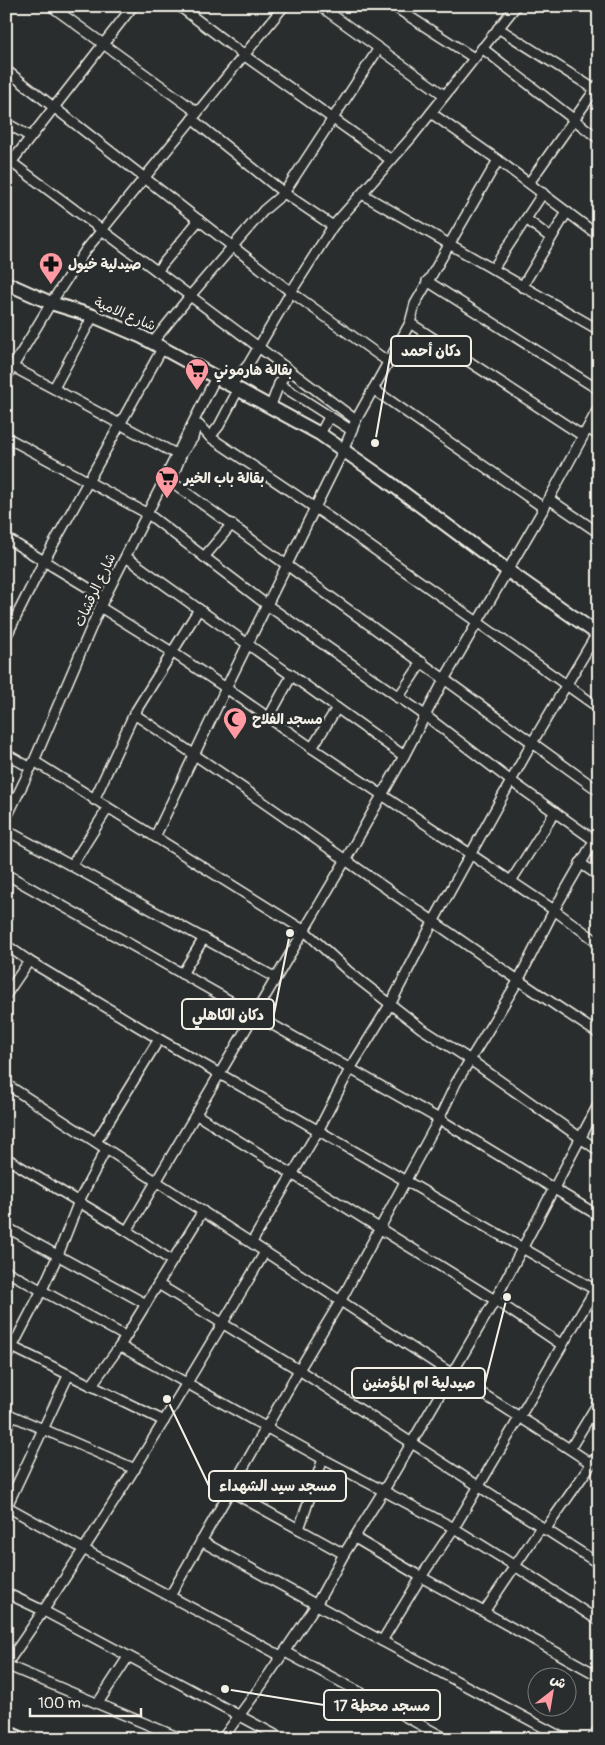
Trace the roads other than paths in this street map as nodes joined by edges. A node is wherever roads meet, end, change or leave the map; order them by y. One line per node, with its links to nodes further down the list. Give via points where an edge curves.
1 (51, 6): 9 (street)
2 (133, 6): 9 (street)
3 (179, 6): 12 (street)
4 (284, 6): 12 (street)
5 (320, 6): 10 (street)
6 (392, 6): 13 (street)
7 (511, 8): 8 (street)
8 (498, 28): 11 (street); 15 (street)
9 (103, 45): 17 (street); 19 (street)
10 (379, 48): 16 (street); 20 (street)
11 (482, 48): 13 (street); 21 (street)
12 (245, 56): 19 (street); 20 (street)
13 (474, 58): 16 (street)
14 (6, 70): 17 (street)
15 (597, 88): 21 (street)
16 (444, 95): 18 (street)
17 (53, 108): 23 (street); 28 (street)
18 (431, 112): 25 (street); 26 (street)
19 (194, 116): 28 (street); 30 (street)
20 (332, 118): 25 (street); 30 (street)
21 (574, 119): 24 (street); 29 (street)
22 (6, 123): 23 (street)
23 (31, 137): 27 (street)
24 (599, 139)
25 (391, 160): 32 (street)
26 (498, 160): 29 (street); 40 (street)
27 (9, 166): 37 (street)
28 (144, 178): 35 (street); 37 (street)
29 (529, 183): 31 (street)
30 (284, 193): 36 (street); 41 (street, via 264,210)
31 (543, 193): 33 (street); 34 (street)
32 (362, 194): 36 (street); 40 (street)
33 (567, 212): 38 (street); 39 (street)
34 (526, 219): 39 (street); 42 (street)
35 (199, 220): 41 (street); 43 (street)
36 (333, 226): 47 (street)
37 (101, 230): 43 (street); 49 (street)
38 (599, 236)
39 (551, 238): 46 (street)
40 (448, 244): 42 (street); 44 (street)
41 (233, 246): 47 (street); 48 (street)
42 (493, 269): 46 (street)
43 (157, 271): 48 (street)
44 (427, 281): 51 (street, via 414,304); 64 (street)
45 (7, 284): 49 (street, شارع الامية)
46 (522, 287): 52 (street)
47 (291, 292): 54 (street); 55 (street)
48 (190, 296): 53 (street); 54 (street)
49 (51, 303): 50 (street, شارع الامية); 56 (street)
50 (93, 316): 53 (street, شارع الامية); 62 (street)
51 (410, 323): 55 (street); 71 (street)
52 (599, 330)
53 (158, 345): 58 (street, شارع الامية); 69 (street)
54 (258, 346): 57 (street); 61 (street)
55 (387, 361): 63 (street)
56 (13, 367): 59 (street); 62 (street)
57 (288, 370): 60 (street); 68 (street)
58 (216, 377): 61 (street, شارع الامية); 77 (street, شارع الرقشات)
59 (6, 378)
60 (279, 384): 66 (street); 67 (street)
61 (233, 387): 66 (street, شارع الامية); 75 (street, via 219,426)
62 (54, 388): 69 (street)
63 (373, 389): 68 (street); 82 (street)
64 (599, 390)
65 (599, 407): 71 (street)
66 (270, 408): 72 (street, شارع الامية)
67 (328, 416): 70 (street); 72 (street)
68 (356, 420): 70 (street)
69 (120, 422): 77 (street); 79 (street)
70 (351, 430): 76 (street)
71 (585, 432): 73 (street); 80 (street)
72 (320, 434): 76 (street, شارع الامية)
73 (599, 436)
74 (6, 437): 79 (street)
75 (210, 437): 78 (street, via 199,424); 81 (street)
76 (344, 451): 81 (street); 91 (street, شارع الامية)
77 (176, 454): 78 (street, شارع الرقشات)
78 (168, 479): 83 (street, شارع الرقشات); 84 (street)
79 (87, 481): 83 (street); 89 (street)
80 (549, 499): 82 (street); 85 (street)
81 (314, 508): 90 (street); 97 (street)
82 (544, 508): 91 (street)
83 (148, 514): 87 (street, شارع الرقشات); 88 (street)
84 (232, 524): 88 (street); 90 (street)
85 (599, 533)
86 (7, 541): 89 (street)
87 (126, 557): 92 (street, شارع الرقشات); 95 (street)
88 (204, 557): 93 (street)
89 (44, 561): 92 (street); 96 (street)
90 (286, 565): 93 (street); 102 (street)
91 (508, 571): 97 (street); 98 (street, شارع الامية)
92 (105, 598): 94 (street, شارع الرقشات)
93 (267, 605): 100 (street); 107 (street)
94 (100, 607): 101 (street); 118 (street, شارع الرقشات)
95 (199, 609): 100 (street); 101 (street)
96 (10, 618): 99 (street)
97 (477, 623): 104 (street); 105 (street)
98 (598, 633): 105 (street)
99 (6, 637)
100 (248, 644): 103 (street); 106 (street)
101 (172, 652): 106 (street); 110 (street)
102 (422, 662): 104 (street); 107 (street)
103 (292, 675): 108 (street); 112 (street)
104 (445, 678): 111 (street); 113 (street)
105 (566, 685): 109 (street); 113 (street)
106 (226, 688): 112 (street); 116 (street)
107 (398, 698): 111 (street)
108 (337, 708): 114 (street); 117 (street)
109 (599, 708)
110 (134, 714): 116 (street); 122 (street)
111 (426, 716): 117 (street); 119 (street)
112 (269, 717): 114 (street)
113 (532, 743): 119 (street); 120 (street)
114 (312, 748): 121 (street)
115 (6, 754): 118 (street)
116 (195, 755): 128 (street); 130 (street)
117 (404, 756): 121 (street)
118 (32, 765): 122 (street); 125 (street, شارع الرقشات)
119 (511, 781): 124 (street); 129 (street)
120 (599, 790)
121 (382, 794): 129 (street); 130 (street)
122 (94, 800): 123 (street)
123 (108, 808): 128 (street); 132 (street)
124 (554, 812): 127 (street); 135 (street)
125 (6, 819)
126 (6, 830): 132 (street)
127 (596, 836): 131 (street)
128 (155, 837): 138 (street)
129 (471, 853): 135 (street); 137 (street)
130 (345, 860): 137 (street); 138 (street)
131 (580, 863): 134 (street); 136 (street)
132 (72, 865): 139 (street)
133 (6, 874): 143 (street)
134 (599, 876)
135 (511, 881): 136 (street)
136 (554, 910): 140 (street); 145 (street)
137 (433, 922): 145 (street); 147 (street)
138 (305, 931): 144 (street); 147 (street, via 348,971)
139 (204, 938): 143 (street); 144 (street)
140 (599, 943)
141 (6, 945): 142 (street)
142 (29, 961): 146 (street); 150 (street)
143 (182, 974): 148 (street)
144 (276, 978): 148 (street)
145 (518, 981): 149 (street); 151 (street)
146 (6, 995)
147 (391, 1003): 151 (street, via 421,1028); 152 (street)
148 (254, 1014): 152 (street); 153 (street)
149 (599, 1034)
150 (159, 1039): 153 (street); 160 (street)
151 (470, 1059): 157 (street); 159 (street)
152 (350, 1069): 157 (street); 158 (street)
153 (220, 1074): 156 (street); 158 (street)
154 (6, 1084): 160 (street)
155 (599, 1103): 159 (street)
156 (197, 1115): 164 (street); 166 (street)
157 (439, 1119): 165 (street); 167 (street)
158 (318, 1131): 164 (street); 165 (street)
159 (580, 1138): 162 (street); 167 (street)
160 (96, 1142): 161 (street)
161 (106, 1149): 166 (street); 168 (street)
162 (599, 1151)
163 (6, 1158): 168 (street)
164 (293, 1174): 172 (street); 174 (street)
165 (406, 1180): 172 (street); 175 (street)
166 (157, 1183): 169 (street); 173 (street)
167 (553, 1187): 170 (street); 175 (street)
168 (79, 1201): 173 (street); 177 (street)
169 (203, 1211): 174 (street); 178 (street)
170 (599, 1216)
171 (6, 1227): 177 (street)
172 (380, 1229): 183 (street); 184 (street)
173 (127, 1231): 178 (street)
174 (252, 1242): 176 (street)
175 (523, 1247): 181 (street); 184 (street)
176 (265, 1252): 183 (street); 186 (street)
177 (58, 1255): 182 (street); 185 (street)
178 (172, 1261): 180 (street)
179 (6, 1271): 182 (street)
180 (158, 1284): 185 (street); 186 (street)
181 (598, 1288): 188 (street)
182 (42, 1290): 187 (street); 189 (street)
183 (342, 1300): 192 (street); 193 (street)
184 (494, 1300): 188 (street); 193 (street)
185 (146, 1304): 187 (street)
186 (223, 1324): 192 (street); 195 (street)
187 (125, 1336): 190 (street)
188 (562, 1345): 199 (street)
189 (9, 1346): 191 (street); 194 (street)
190 (120, 1346): 195 (street); 196 (street)
191 (6, 1359)
192 (299, 1370): 201 (street); 204 (street)
193 (451, 1374): 199 (street); 204 (street)
194 (68, 1376): 196 (street); 202 (street)
195 (187, 1382): 200 (street); 201 (street)
196 (91, 1386): 200 (street)
197 (599, 1401): 205 (street)
198 (9, 1414): 202 (street); 203 (street)
199 (520, 1416): 205 (street); 210 (street)
200 (164, 1421): 209 (street)
201 (267, 1427): 207 (street); 212 (street)
202 (43, 1429): 209 (street); 213 (street)
203 (6, 1430)
204 (410, 1443): 210 (street); 211 (street)
205 (570, 1449): 208 (street)
206 (599, 1453): 208 (street)
207 (323, 1459): 211 (street); 216 (street)
208 (592, 1464): 215 (street)
209 (135, 1469): 219 (street)
210 (477, 1486): 214 (street); 215 (street)
211 (384, 1490): 214 (street); 217 (street)
212 (230, 1491): 216 (street); 218 (street)
213 (7, 1506): 219 (street)
214 (454, 1528): 222 (street); 223 (street)
215 (543, 1528): 221 (street); 222 (street)
216 (299, 1529): 220 (street)
217 (355, 1538): 220 (street); 223 (street)
218 (201, 1541): 225 (street); 226 (street)
219 (85, 1548): 225 (street); 227 (street)
220 (344, 1554): 226 (street)
221 (599, 1564)
222 (515, 1566): 228 (street); 229 (street)
223 (421, 1577): 228 (street); 230 (street)
224 (6, 1594): 227 (street)
225 (170, 1596): 231 (street)
226 (316, 1604): 230 (street); 231 (street)
227 (44, 1611): 232 (street); 233 (street)
228 (484, 1612): 234 (street)
229 (599, 1621)
230 (382, 1641): 244 (street)
231 (283, 1654): 236 (street); 243 (street)
232 (128, 1657): 235 (street); 236 (street)
233 (6, 1665): 235 (street)
234 (599, 1676)
235 (98, 1703): 240 (street)
236 (239, 1714): 241 (street); 242 (street)
237 (599, 1728): 245 (street)
238 (6, 1732): 239 (street)
239 (23, 1739)
240 (182, 1739)
241 (222, 1739)
242 (283, 1739)
243 (447, 1739)
244 (565, 1739)
245 (592, 1739)

